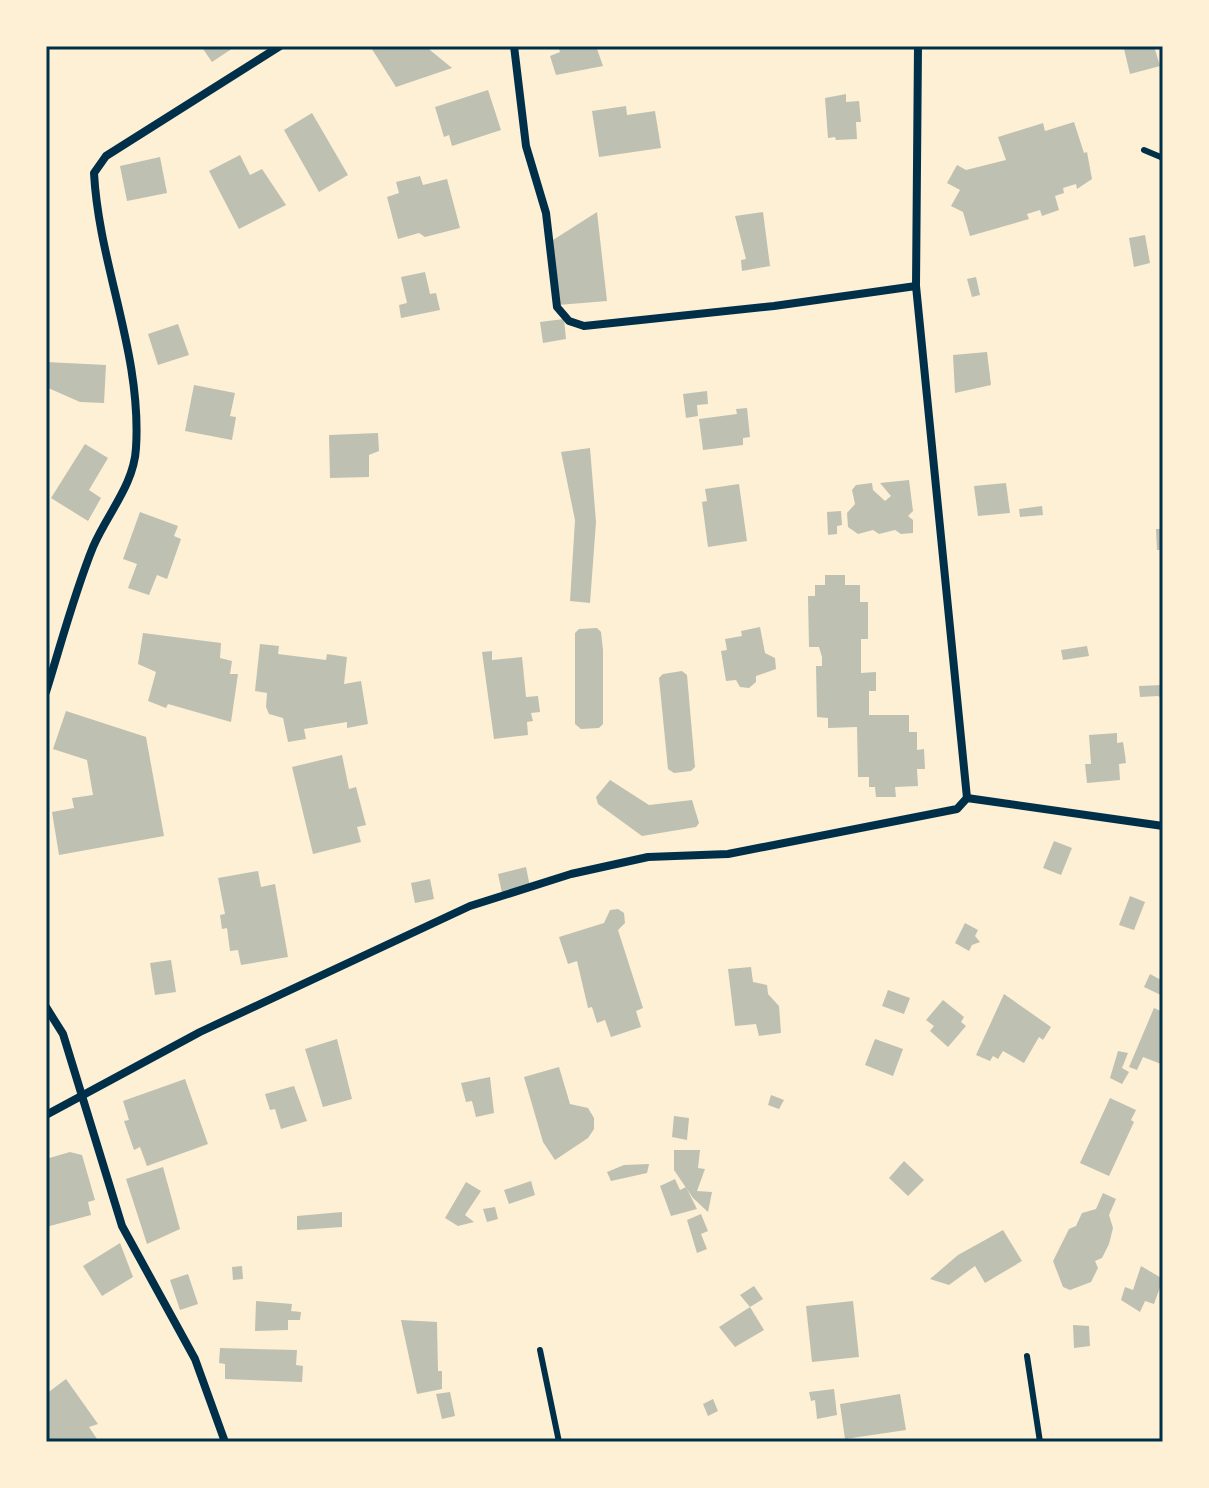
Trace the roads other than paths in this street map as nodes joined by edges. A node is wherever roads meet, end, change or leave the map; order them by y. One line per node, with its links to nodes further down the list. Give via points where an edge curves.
1 (280, 46): 7 (street, via 106,156 94,173 102,238 137,390 136,452 124,490 93,547)
2 (514, 46): 6 (street, via 526,146 546,213 557,307 569,321 584,326)
3 (918, 46): 6 (street)
4 (1144, 150): 5 (lane)
5 (1163, 158)
6 (916, 286): 8 (street)
7 (46, 692)
8 (967, 798): 9 (street); 11 (street, via 957,809 728,854 648,857 571,874 470,906 200,1032)
9 (1163, 826)
10 (46, 1007): 11 (street, via 63,1034)
11 (81, 1095): 12 (street); 15 (street, via 122,1226 195,1359)
12 (46, 1115)
13 (540, 1350): 16 (lane)
14 (1027, 1356): 17 (lane)
15 (225, 1442)
16 (559, 1442)
17 (1040, 1442)

